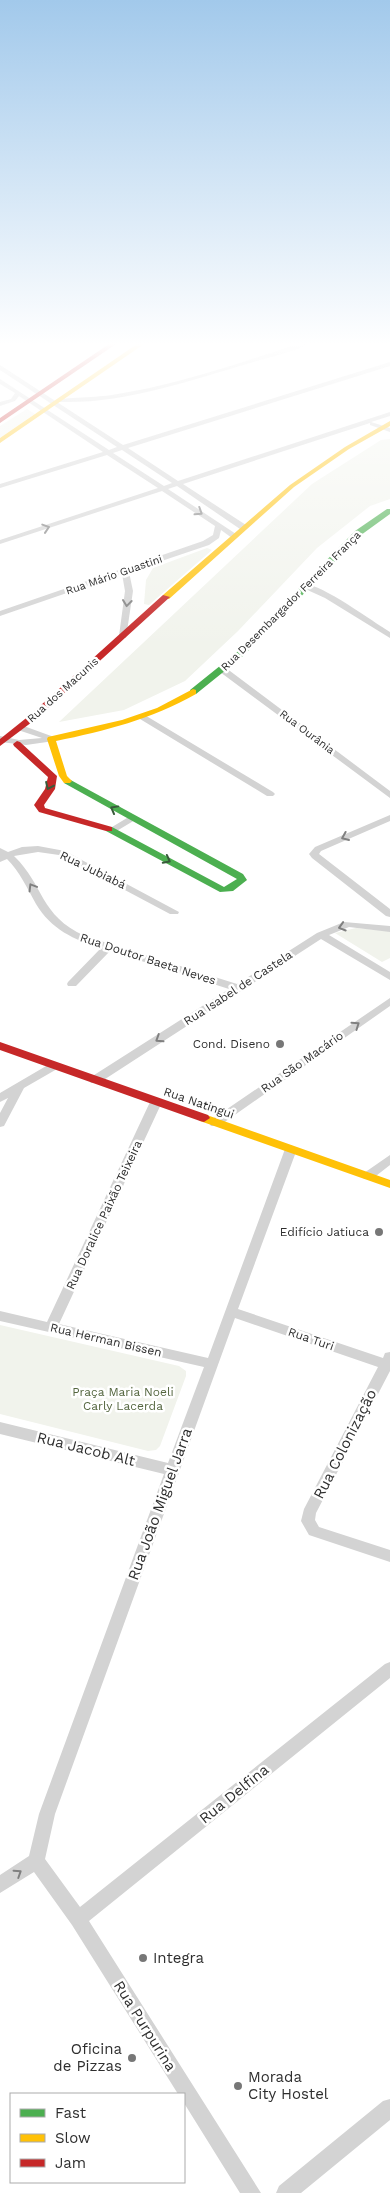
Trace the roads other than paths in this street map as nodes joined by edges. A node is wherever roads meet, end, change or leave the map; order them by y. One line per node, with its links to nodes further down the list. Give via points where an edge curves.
1 (95, 444): 7 (street)
2 (117, 444): 6 (street)
3 (135, 444): 6 (street)
4 (301, 444): 8 (street)
5 (357, 444): 13 (main road, Rua dos Macunis, via 320,466)
6 (123, 448): 7 (street); 8 (street)
7 (108, 453): 9 (street); 10 (street)
8 (179, 485): 10 (street); 13 (street)
9 (0, 486)
10 (164, 490): 12 (street, one-way to 12); 15 (street, one-way to 10)
11 (390, 511): 17 (main road, Rua Desembargador Ferreira França, via 360,531)
12 (219, 526): 14 (street); 16 (street, Rua Mário Guastini, via 216,536 206,542)
13 (243, 527): 14 (main road, Rua dos Macunis)
14 (235, 536): 19 (main road, Rua dos Macunis)
15 (0, 542)
16 (125, 571): 18 (street, Rua Mário Guastini); 19 (street, one-way to 19, via 129,591)
17 (306, 586): 20 (street, via 328,596); 21 (main road, Rua Desembargador Ferreira França)
18 (0, 614)
19 (123, 636): 23 (main road, Rua dos Macunis)
20 (390, 636)
21 (223, 670): 22 (main road, Rua Desembargador Ferreira França, via 191,694); 28 (street, Rua Ourânia)
22 (143, 717): 24 (main road, Rua Desembargador Ferreira França); 27 (street)
23 (21, 728): 24 (street); 25 (main road, Rua dos Macunis)
24 (51, 739): 26 (street, Rua Desembargador Ferreira França); 29 (main road, one-way to 24, via 66,781)
25 (2, 741): 26 (street, Rua Desembargador Ferreira França)
26 (17, 744): 31 (main road, one-way to 31, via 23,753 53,776 40,808)
27 (270, 794)
28 (390, 795)
29 (132, 818): 31 (street); 31 (main road, one-way to 29, via 223,890 242,880 223,866)
30 (390, 818): 34 (street, one-way to 34, via 318,849 314,854)
31 (112, 830)
32 (3, 855): 33 (street, Rua Jubiabá, via 41,849 62,853); 37 (street, Rua Doutor Baeta Neves, one-way to 32, via 67,931 54,922 24,874)
33 (174, 912)
34 (390, 914)
35 (390, 929): 36 (street, Rua Isabel de Castela, one-way to 36, via 348,924)
36 (320, 935): 38 (street); 40 (street, Rua Isabel de Castela)
37 (108, 947): 39 (street); 40 (street, Rua Doutor Baeta Neves)
38 (390, 978)
39 (72, 984)
40 (237, 988): 44 (street, Rua Isabel de Castela, one-way to 44)
41 (390, 1001): 49 (street, Rua São Macário, one-way to 41)
42 (0, 1046): 43 (main road, Rua Natingui)
43 (53, 1066): 44 (main road, Rua Natingui); 45 (street)
44 (95, 1080): 47 (main road, Rua Natingui)
45 (19, 1088): 46 (street); 48 (street)
46 (0, 1098)
47 (156, 1102): 49 (main road, Rua Natingui); 56 (street, Rua Doralice Paixão Teixeira)
48 (0, 1123)
49 (215, 1123): 50 (main road, Rua Natingui)
50 (291, 1149): 52 (main road, Rua Natingui); 54 (street, Rua João Miguel Jarra)
51 (390, 1159): 52 (street)
52 (368, 1176): 53 (main road, Rua Natingui)
53 (390, 1184)
54 (233, 1312): 57 (street, Rua Turi); 58 (street, Rua João Miguel Jarra)
55 (0, 1316): 56 (street, Rua Herman Bissen)
56 (51, 1327): 58 (street, Rua Herman Bissen)
57 (388, 1363): 61 (street, Rua Colonização, via 309,1513 308,1521 314,1530)
58 (213, 1364): 60 (street, Rua João Miguel Jarra)
59 (1, 1432): 60 (street, Rua Jacob Alt)
60 (173, 1470): 63 (street, Rua João Miguel Jarra, via 47,1814)
61 (390, 1556)
62 (390, 1669): 65 (street, Rua Delfina)
63 (36, 1861): 64 (street, one-way to 63); 65 (street, Rua Purpurina)
64 (0, 1885)
65 (78, 1919): 67 (street, Rua Purpurina)
66 (390, 2108): 68 (street)
67 (251, 2193)
68 (286, 2193)

